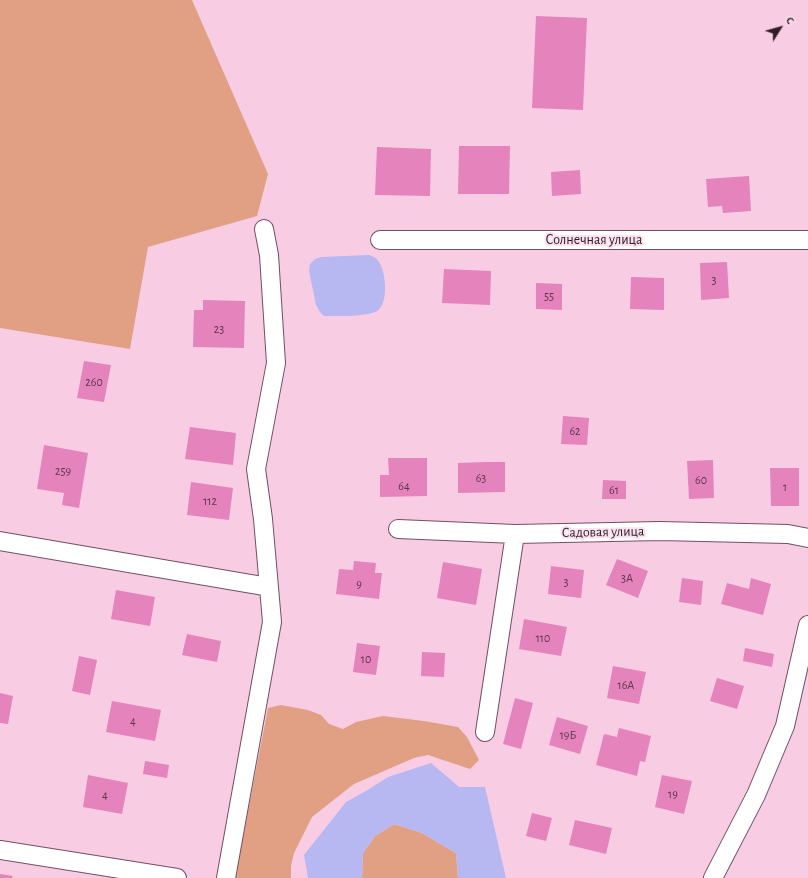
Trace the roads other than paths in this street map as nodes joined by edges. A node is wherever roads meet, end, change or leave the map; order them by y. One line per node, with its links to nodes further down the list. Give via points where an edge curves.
1 (264, 229): 8 (street, via 269,255 276,363 256,469)
2 (380, 240): 3 (street, Солнечная улица)
3 (808, 240)
4 (398, 529): 5 (street, Садовая улица)
5 (515, 534): 6 (street, Садовая улица, via 660,531 788,534); 10 (street)
6 (808, 538)
7 (0, 541): 8 (street)
8 (269, 587): 13 (street, via 272,622)
9 (808, 626): 14 (street, via 785,726 756,795)
10 (485, 732)
11 (0, 850): 12 (street)
12 (177, 878)
13 (226, 878)
14 (713, 878)

